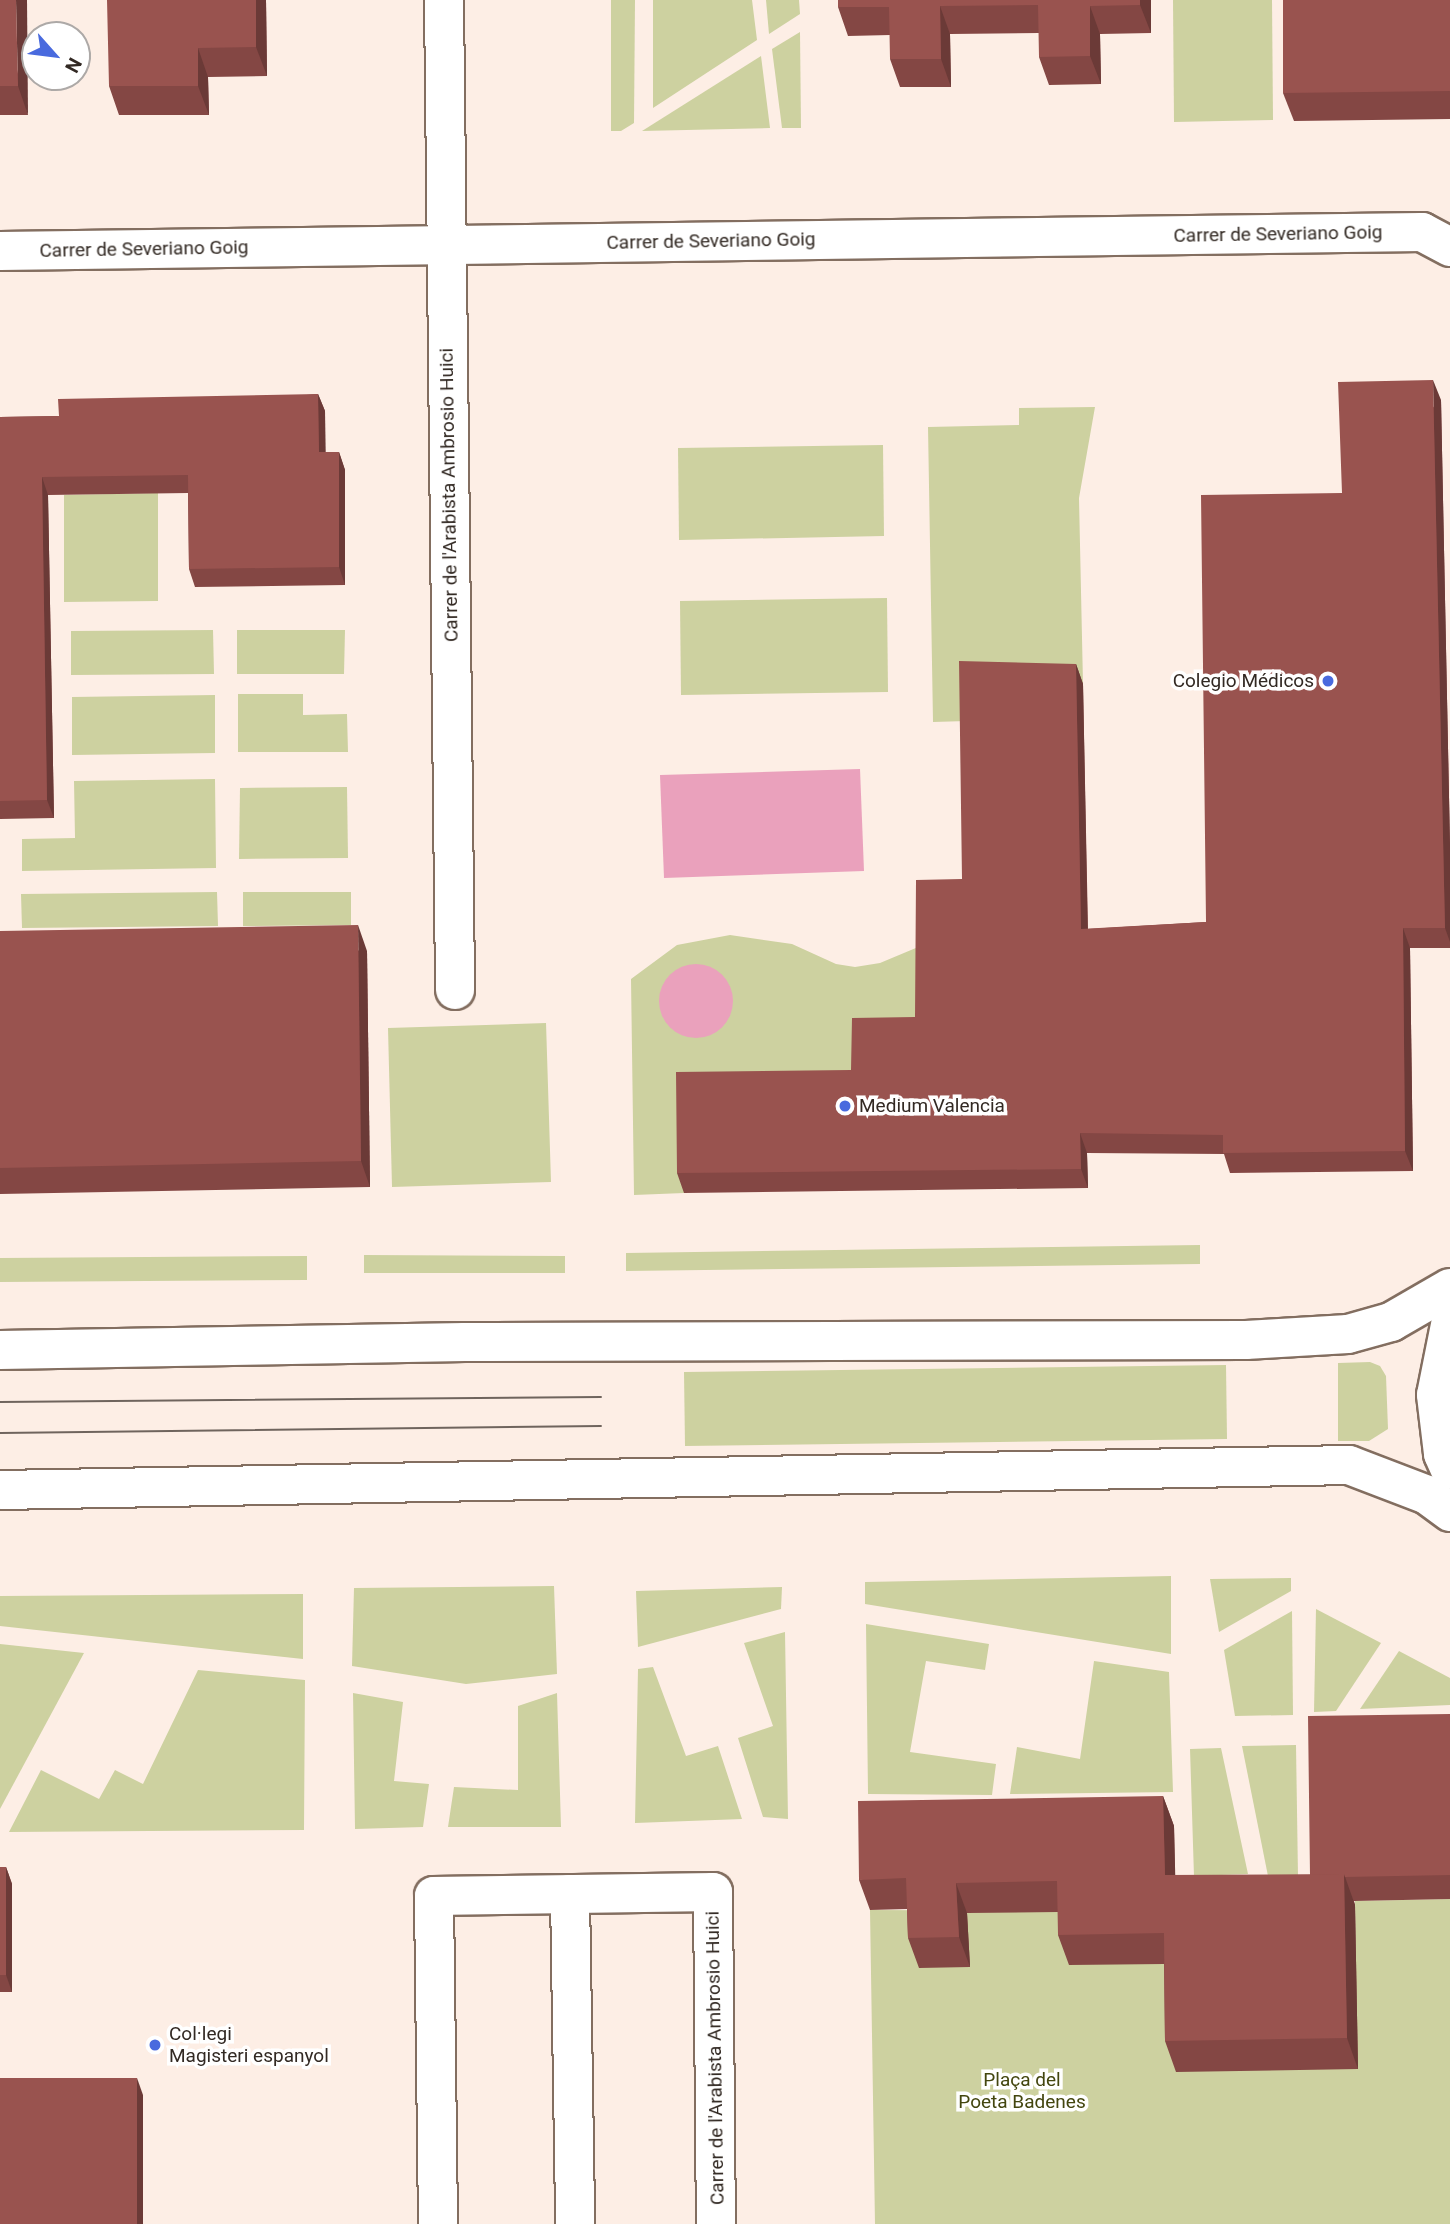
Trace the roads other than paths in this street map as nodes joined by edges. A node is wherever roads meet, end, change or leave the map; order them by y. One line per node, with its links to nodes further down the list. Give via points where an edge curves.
1 (444, 0): 3 (main road, Carrer de l'Arabista Ambrosio Huici)
2 (1441, 231): 3 (main road, Carrer de Severiano Goig)
3 (448, 244): 4 (main road, Carrer de Severiano Goig); 5 (main road, Carrer de l'Arabista Ambrosio Huici)
4 (0, 251)
5 (455, 990)
6 (1450, 1288): 8 (main road, via 1391,1322 1348,1334 1246,1340 465,1342)
7 (1450, 1325): 9 (main road, via 1436,1395 1443,1454)
8 (0, 1350)
9 (1450, 1470)
10 (0, 1490): 11 (main road, via 1349,1465 1427,1495)
11 (1450, 1512)
12 (570, 1894): 13 (main road, via 434,1896); 14 (main road); 15 (main road, Carrer de l'Arabista Ambrosio Huici, via 713,1892)
13 (438, 2224)
14 (575, 2224)
15 (716, 2224)

